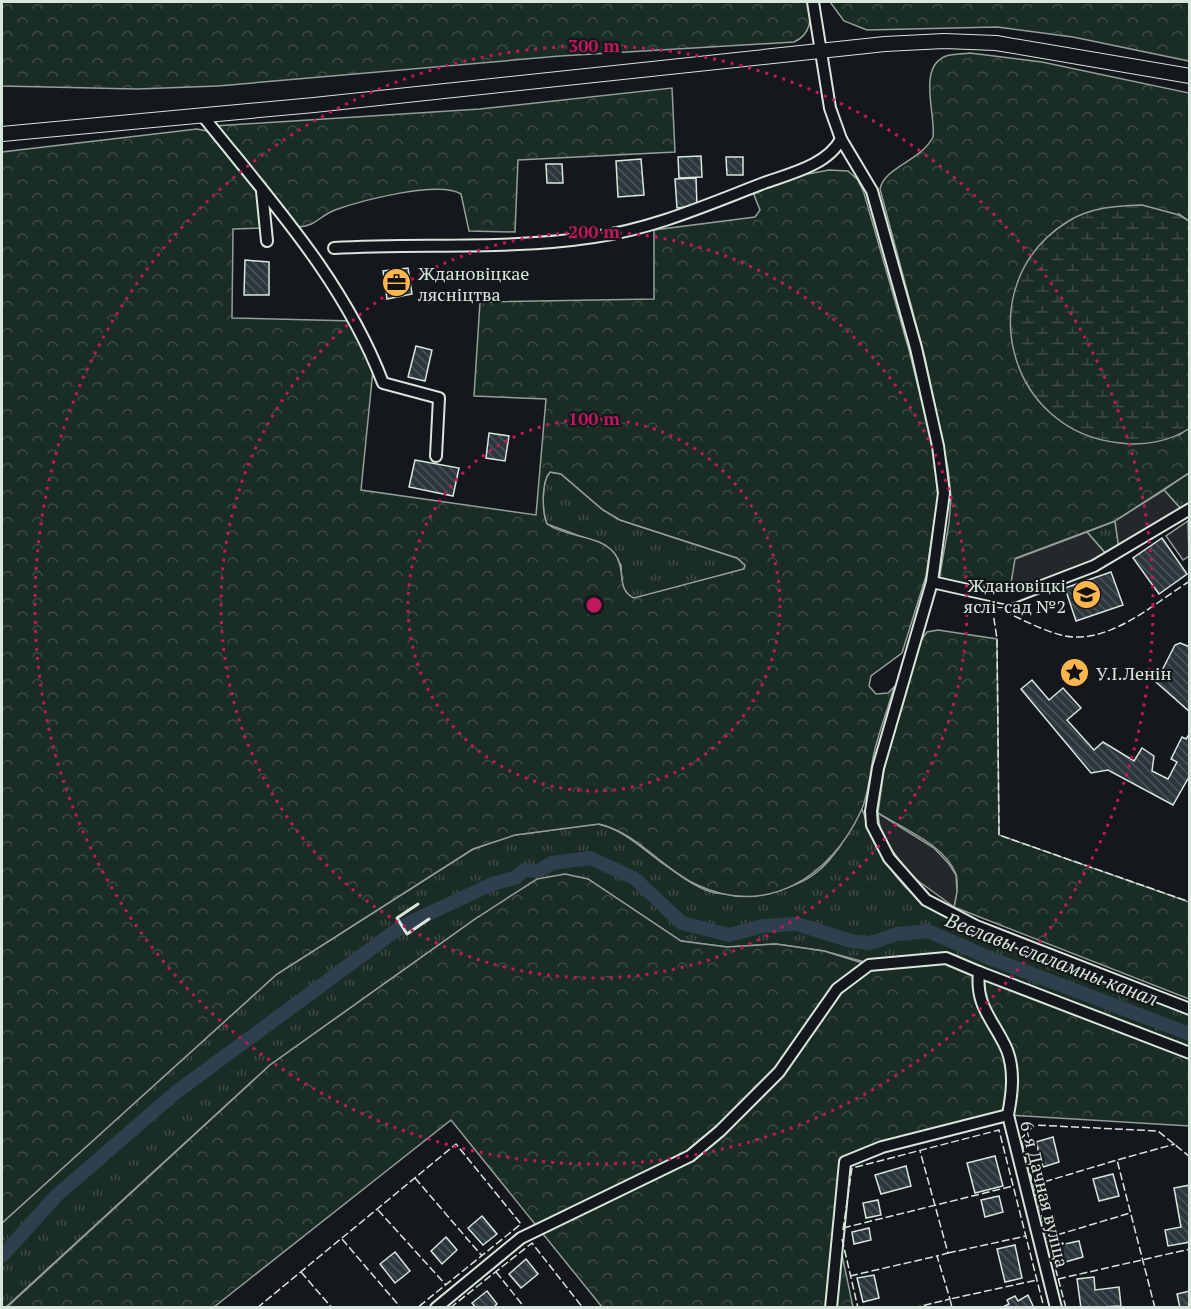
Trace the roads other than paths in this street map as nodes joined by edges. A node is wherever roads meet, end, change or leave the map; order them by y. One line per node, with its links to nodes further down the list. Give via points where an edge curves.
1 (813, 2): 2 (street)
2 (822, 50): 3 (street, via 996,42); 4 (street); 6 (street, via 830,108)
3 (1190, 76)
4 (202, 115): 5 (street); 7 (street)
5 (2, 134)
6 (841, 139): 9 (street, via 831,153 814,163 721,201 638,228 595,237 520,243); 12 (street, via 872,191 916,348 938,446 944,493)
7 (262, 191): 8 (street); 10 (street, via 326,271 383,383 439,398)
8 (267, 241)
9 (334, 248)
10 (436, 456)
11 (1190, 509): 12 (street, via 1094,566 1008,599)
12 (932, 582): 14 (street, via 878,768 871,811 872,825 889,858 926,900 948,912)
13 (979, 972): 15 (street); 16 (street, via 981,1005 1007,1051 1013,1089); 17 (street, via 946,958 870,965 837,989 779,1072 690,1156 522,1238)
14 (1190, 1009)
15 (1190, 1053)
16 (1008, 1115): 18 (street, 6-я Дачная вуліца, via 882,1147 845,1162); 19 (street, 6-я Дачная вуліца)
17 (436, 1308)
18 (831, 1308)
19 (1056, 1308)

